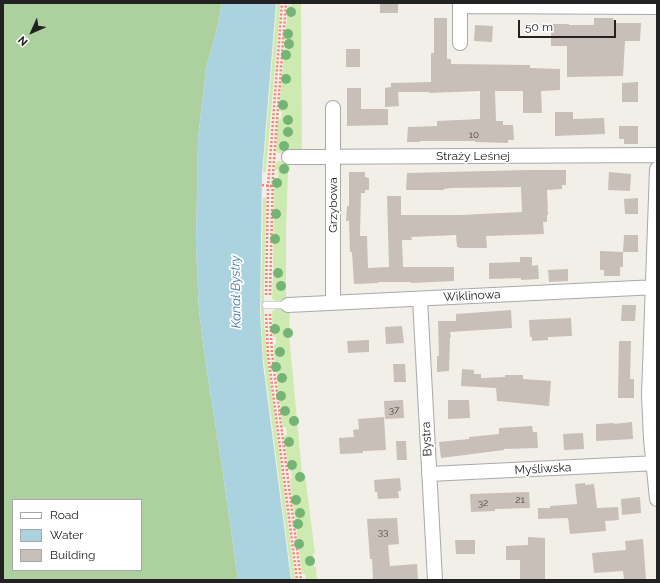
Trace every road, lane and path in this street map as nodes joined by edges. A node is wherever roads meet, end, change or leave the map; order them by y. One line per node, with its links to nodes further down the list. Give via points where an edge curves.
1 (282, 3): 12 (path)
2 (286, 3): 13 (path)
3 (460, 5): 4 (street); 5 (street)
4 (657, 7)
5 (460, 43)
6 (333, 108): 9 (street, Grzybowa)
7 (657, 155): 9 (street, Straży Leśnej)
8 (289, 157): 9 (street, Straży Leśnej)
9 (333, 157): 16 (street, Grzybowa)
10 (657, 169): 14 (street)
11 (262, 185): 12 (path)
12 (268, 186): 13 (path); 17 (path)
13 (272, 186): 17 (path)
14 (655, 288): 15 (street, Wiklinowa); 19 (street, via 649,395)
15 (420, 298): 16 (street, Wiklinowa); 20 (street, Bystra)
16 (333, 303): 18 (street, Wiklinowa)
17 (268, 305): 18 (lane); 22 (path, via 268,354); 23 (path)
18 (288, 305)
19 (655, 463): 20 (street, Myśliwska); 21 (street)
20 (429, 474): 24 (street, Bystra)
21 (657, 499)
22 (297, 580)
23 (301, 580)
24 (435, 580)

